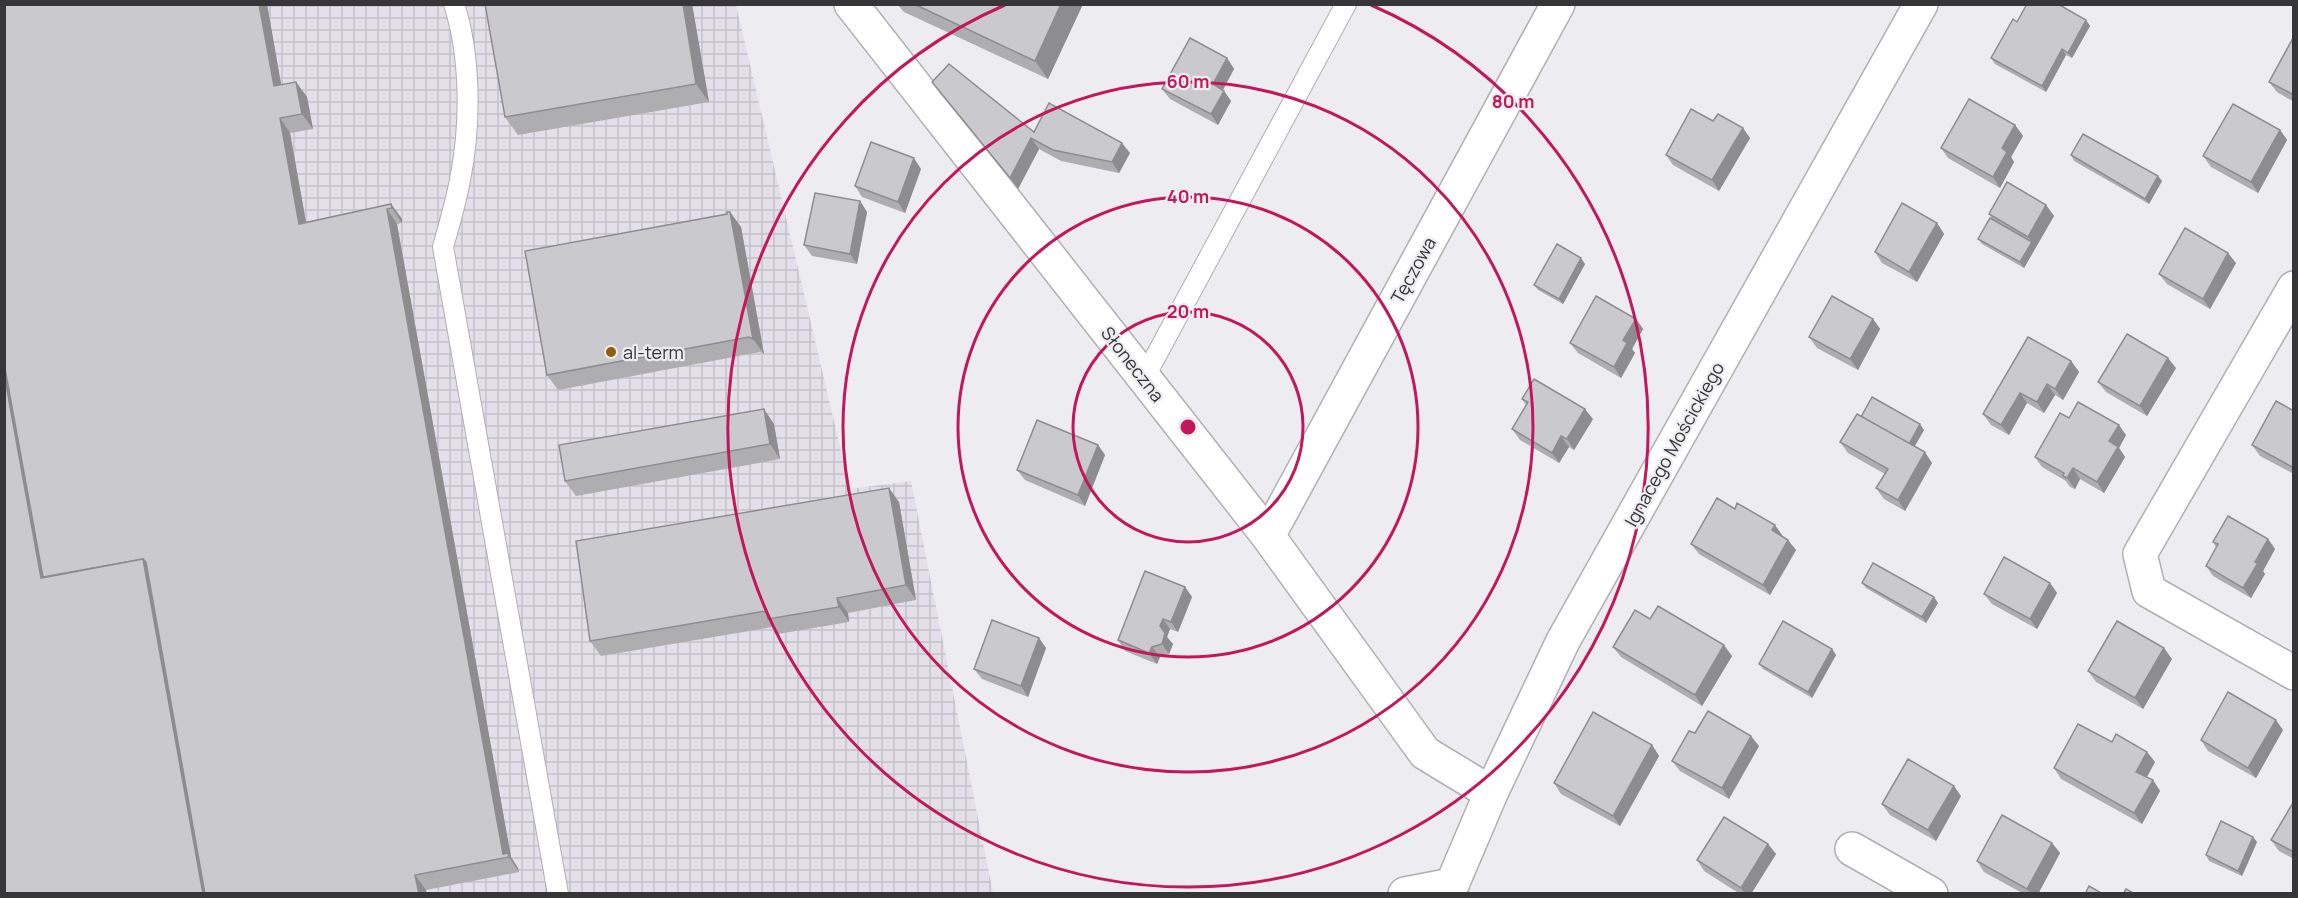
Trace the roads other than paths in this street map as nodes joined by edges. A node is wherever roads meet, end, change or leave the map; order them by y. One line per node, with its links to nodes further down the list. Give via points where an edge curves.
1 (454, 4): 13 (lane, via 463,33 466,114 461,179 443,247)
2 (851, 4): 7 (street, Słoneczna)
3 (1346, 4): 7 (lane)
4 (1558, 4): 8 (street, Tęczowa)
5 (1921, 4): 10 (street, Ignacego Mościckiego, via 1563,641)
6 (2294, 288): 9 (street, via 2140,554 2149,591)
7 (1144, 378): 8 (street, Słoneczna)
8 (1268, 536): 10 (street, Słoneczna, via 1425,753)
9 (2294, 673)
10 (1491, 793): 12 (street, Ignacego Mościckiego)
11 (1852, 849): 15 (street)
12 (1450, 889): 14 (street)
13 (558, 894)
14 (1405, 894)
15 (1931, 894)

